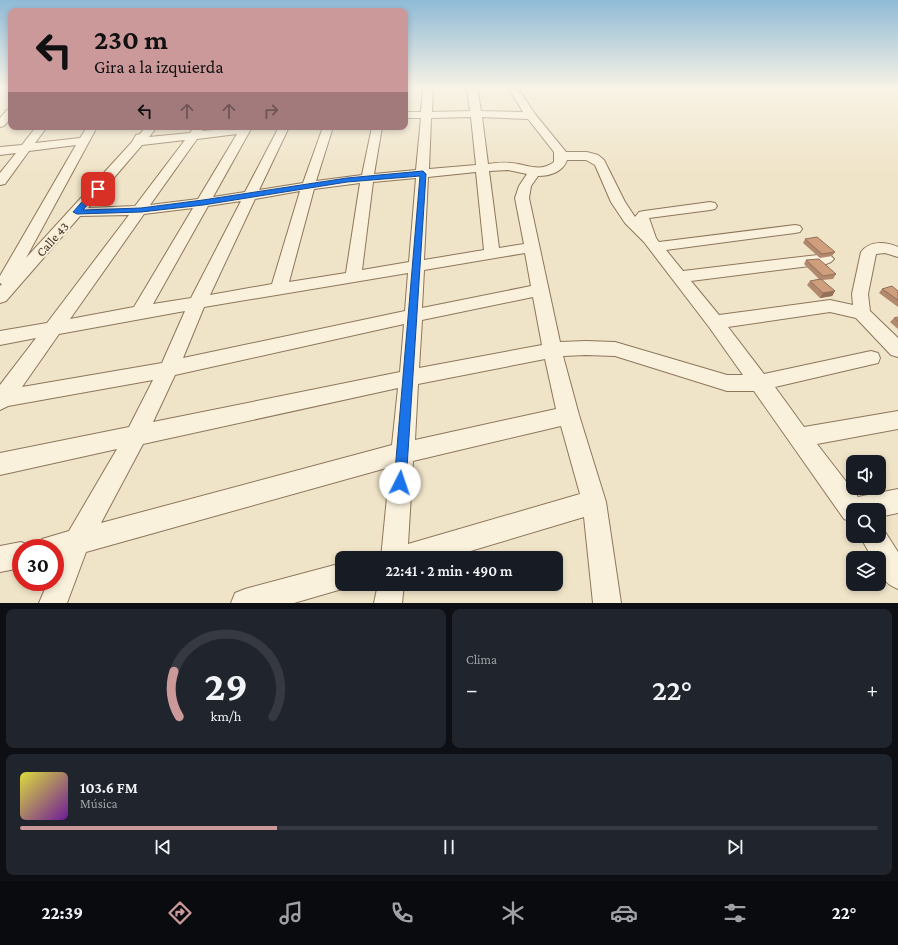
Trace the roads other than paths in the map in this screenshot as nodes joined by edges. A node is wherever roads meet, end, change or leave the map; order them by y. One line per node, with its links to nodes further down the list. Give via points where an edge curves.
1 (8, 115): 6 (street)
2 (426, 115): 24 (street)
3 (476, 115): 22 (street)
4 (518, 115): 5 (street)
5 (531, 116): 21 (street)
6 (0, 124)
7 (40, 130): 19 (street)
8 (90, 130): 17 (street)
9 (143, 130): 18 (street)
10 (149, 130): 18 (street, Calle 43)
11 (213, 130): 16 (street)
12 (245, 130): 29 (street)
13 (282, 130): 28 (street)
14 (327, 130): 27 (street)
15 (376, 130): 25 (street)
16 (197, 131): 18 (street); 31 (street)
17 (84, 141): 19 (street); 43 (street)
18 (138, 142): 32 (street, Calle 43)
19 (25, 148): 20 (street); 26 (street)
20 (0, 152)
21 (562, 156): 23 (street, via 559,164 551,170); 34 (street, via 588,156 600,163 618,202 630,220)
22 (482, 168): 23 (street, via 516,166); 24 (street); 37 (street)
23 (534, 172): 35 (street, via 525,186 522,198)
24 (423, 174): 25 (street); 39 (street)
25 (367, 179): 27 (street); 40 (street)
26 (0, 181)
27 (308, 186): 28 (street); 42 (street)
28 (250, 195): 29 (street); 46 (street)
29 (203, 203): 31 (street); 47 (street)
30 (710, 206): 34 (street, via 644,215 642,218)
31 (141, 210): 32 (street); 51 (street)
32 (77, 212): 45 (street, Calle 43)
33 (796, 229): 34 (street)
34 (652, 243): 41 (street)
35 (532, 247): 37 (street); 44 (street)
36 (898, 252): 48 (street, via 887,248 875,248 869,252)
37 (492, 253): 39 (street)
38 (826, 259): 41 (street)
39 (416, 266): 40 (street); 49 (street)
40 (353, 276): 42 (street)
41 (679, 277): 50 (street)
42 (278, 289): 46 (street)
43 (0, 290)
44 (539, 290): 49 (street); 53 (street)
45 (0, 297)
46 (197, 303): 47 (street); 56 (street)
47 (140, 312): 51 (street)
48 (855, 312): 50 (street, via 830,306); 54 (street)
49 (412, 316): 56 (street); 57 (street)
50 (715, 322): 58 (street)
51 (54, 328): 52 (street); 59 (street)
52 (0, 338)
53 (552, 350): 57 (street); 58 (street, via 615,349 727,383); 60 (street)
54 (898, 350)
55 (871, 358): 58 (street)
56 (169, 369): 59 (street); 62 (street)
57 (409, 378): 62 (street); 64 (street)
58 (759, 383): 63 (street)
59 (1, 399)
60 (568, 415): 64 (street); 67 (street)
61 (898, 420): 63 (street)
62 (136, 434): 65 (street); 68 (street)
63 (800, 437): 66 (street, via 853,510)
64 (402, 453): 68 (street); 71 (street)
65 (0, 464)
66 (898, 501)
67 (594, 502): 72 (street); 81 (street)
68 (78, 542): 70 (street); 78 (street)
69 (877, 543): 75 (street)
70 (64, 545)
71 (395, 551)
72 (428, 551)
73 (12, 557): 74 (street)
74 (0, 559)
75 (898, 576)
76 (335, 578): 79 (street)
77 (390, 591): 80 (street)
78 (53, 603)
79 (245, 603)
80 (388, 603)
81 (607, 603)

